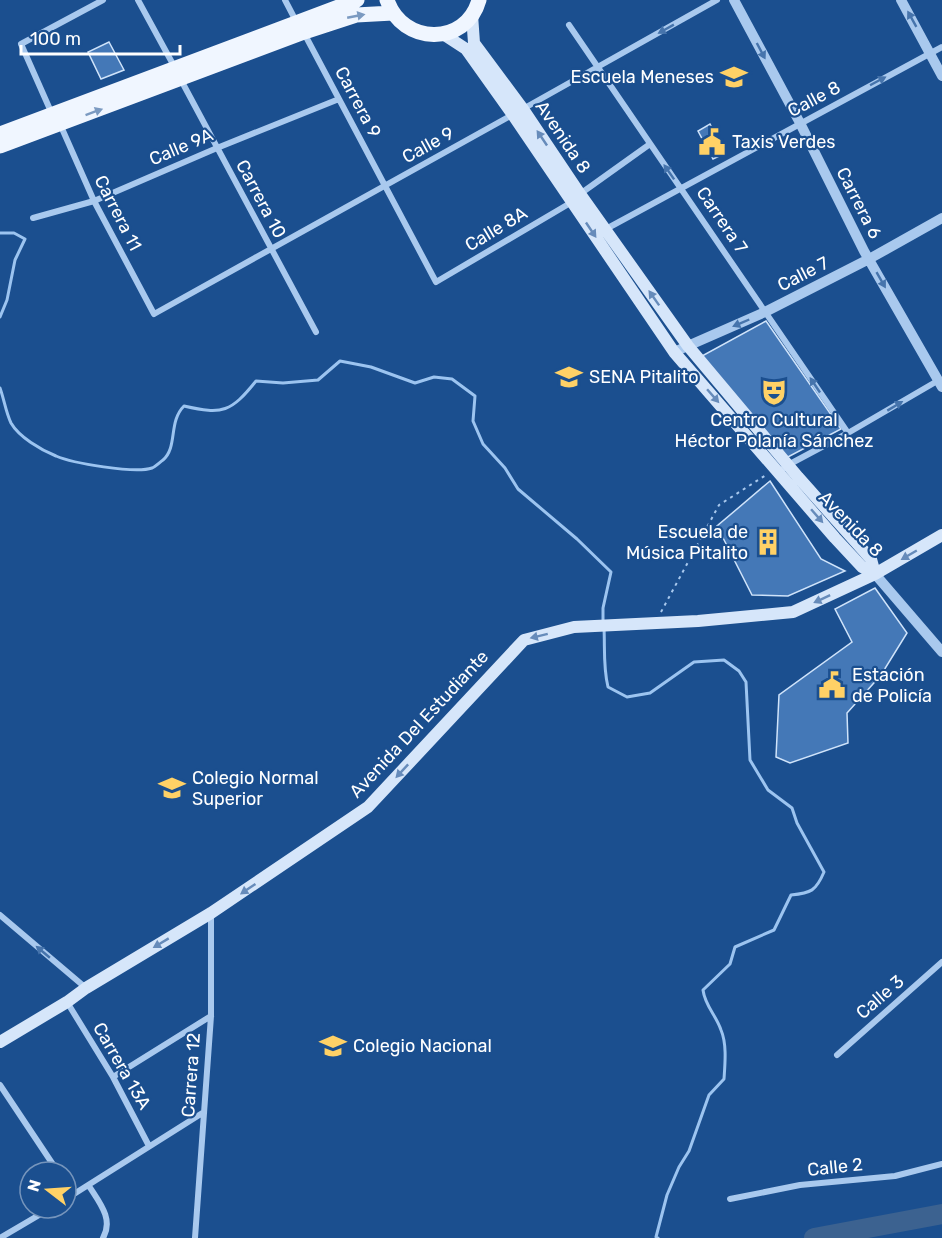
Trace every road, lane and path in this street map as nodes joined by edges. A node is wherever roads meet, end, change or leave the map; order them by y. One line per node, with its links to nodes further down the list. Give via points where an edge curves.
1 (103, 0): 21 (street, Carrera 11, via 21,44)
2 (138, 0): 17 (street, Carrera 10)
3 (285, 0): 12 (street, Carrera 9)
4 (357, 0): 12 (main road)
5 (479, 0): 10 (main road)
6 (717, 0): 16 (street, Calle 9, one-way to 16)
7 (734, 0): 22 (street, Carrera 6, one-way to 22)
8 (901, 0): 15 (street, one-way to 8)
9 (390, 7): 12 (main road, one-way to 9); 13 (main road, via 410,29)
10 (472, 15): 13 (main road); 20 (main road, Avenida 8, via 474,43)
11 (569, 26): 16 (street, Carrera 7)
12 (300, 28): 17 (main road); 19 (street, Carrera 9)
13 (443, 34): 20 (main road, Avenida 8, via 466,49)
14 (942, 47): 15 (street, Calle 8)
15 (930, 53): 18 (street); 22 (street, Calle 8, one-way to 15)
16 (598, 66): 20 (street, Calle 9); 24 (street, Carrera 7)
17 (178, 74): 21 (main road); 26 (street, Carrera 10)
18 (942, 76)
19 (339, 99): 26 (street, Calle 9A); 27 (street, Carrera 9)
20 (518, 112): 27 (street, Calle 9); 29 (main road, Avenida 8)
21 (56, 119): 23 (main road); 25 (main road); 30 (street, Carrera 11)
22 (800, 123): 28 (street, Calle 8); 35 (street, Carrera 6)
23 (0, 134)
24 (650, 144): 28 (street, Carrera 7, one-way to 24); 29 (street, Calle 8A)
25 (0, 146)
26 (217, 148): 30 (street, Calle 9A); 34 (street, Carrera 10)
27 (385, 186): 34 (street, Calle 9); 36 (street, Carrera 9)
28 (681, 189): 33 (street, Calle 8); 37 (street, Carrera 7)
29 (576, 198): 33 (main road, Avenida 8); 36 (street, Calle 8A); 41 (main road, Avenida 8, one-way to 41)
30 (94, 201): 31 (street, Calle 9A); 38 (street, Carrera 11)
31 (33, 218)
32 (942, 218): 35 (street, Calle 7)
33 (605, 230): 40 (main road, Avenida 8, one-way to 33)
34 (271, 249): 38 (street, Calle 9); 39 (street, Carrera 10)
35 (869, 259): 37 (street, Calle 7); 42 (street, Carrera 6, one-way to 42)
36 (436, 282)
37 (765, 312): 40 (street, Calle 7, one-way to 40); 43 (street, Carrera 7, one-way to 37)
38 (154, 314)
39 (316, 332)
40 (687, 346): 41 (street, Calle 7); 44 (main road, Avenida 8)
41 (675, 352): 44 (main road, Avenida 8, one-way to 44)
42 (941, 382): 43 (street, one-way to 42)
43 (848, 433): 44 (street)
44 (781, 468): 46 (main road, Avenida 8, via 855,560); 47 (path, via 719,505)
45 (942, 535): 46 (main road, Avenida Del Estudiante, one-way to 46)
46 (875, 574): 47 (main road, Avenida Del Estudiante, one-way to 47, via 793,612); 48 (street)
47 (656, 622): 49 (main road, Avenida Del Estudiante, one-way to 49, via 574,627 524,640 368,807)
48 (942, 652)
49 (211, 913): 52 (main road, Avenida Del Estudiante, one-way to 52); 54 (street, Carrera 12)
50 (0, 915): 52 (street, one-way to 50)
51 (942, 962): 56 (street, Calle 3)
52 (86, 988): 53 (main road, Avenida Del Estudiante)
53 (67, 1002): 55 (main road, Avenida Del Estudiante); 57 (street, Carrera 13A)
54 (211, 1016): 57 (street); 59 (street, Carrera 12)
55 (0, 1042)
56 (837, 1054)
57 (113, 1077): 60 (street, Carrera 13A)
58 (0, 1085): 61 (street)
59 (204, 1113): 60 (street); 69 (street, Carrera 12)
60 (149, 1146): 63 (street)
61 (50, 1160)
62 (942, 1164): 65 (street, Calle 2, via 896,1176 800,1185)
63 (89, 1186): 64 (street); 68 (street, via 106,1215)
64 (78, 1192)
65 (730, 1199)
66 (31, 1220): 67 (street)
67 (0, 1238)
68 (103, 1238)
69 (195, 1238)

